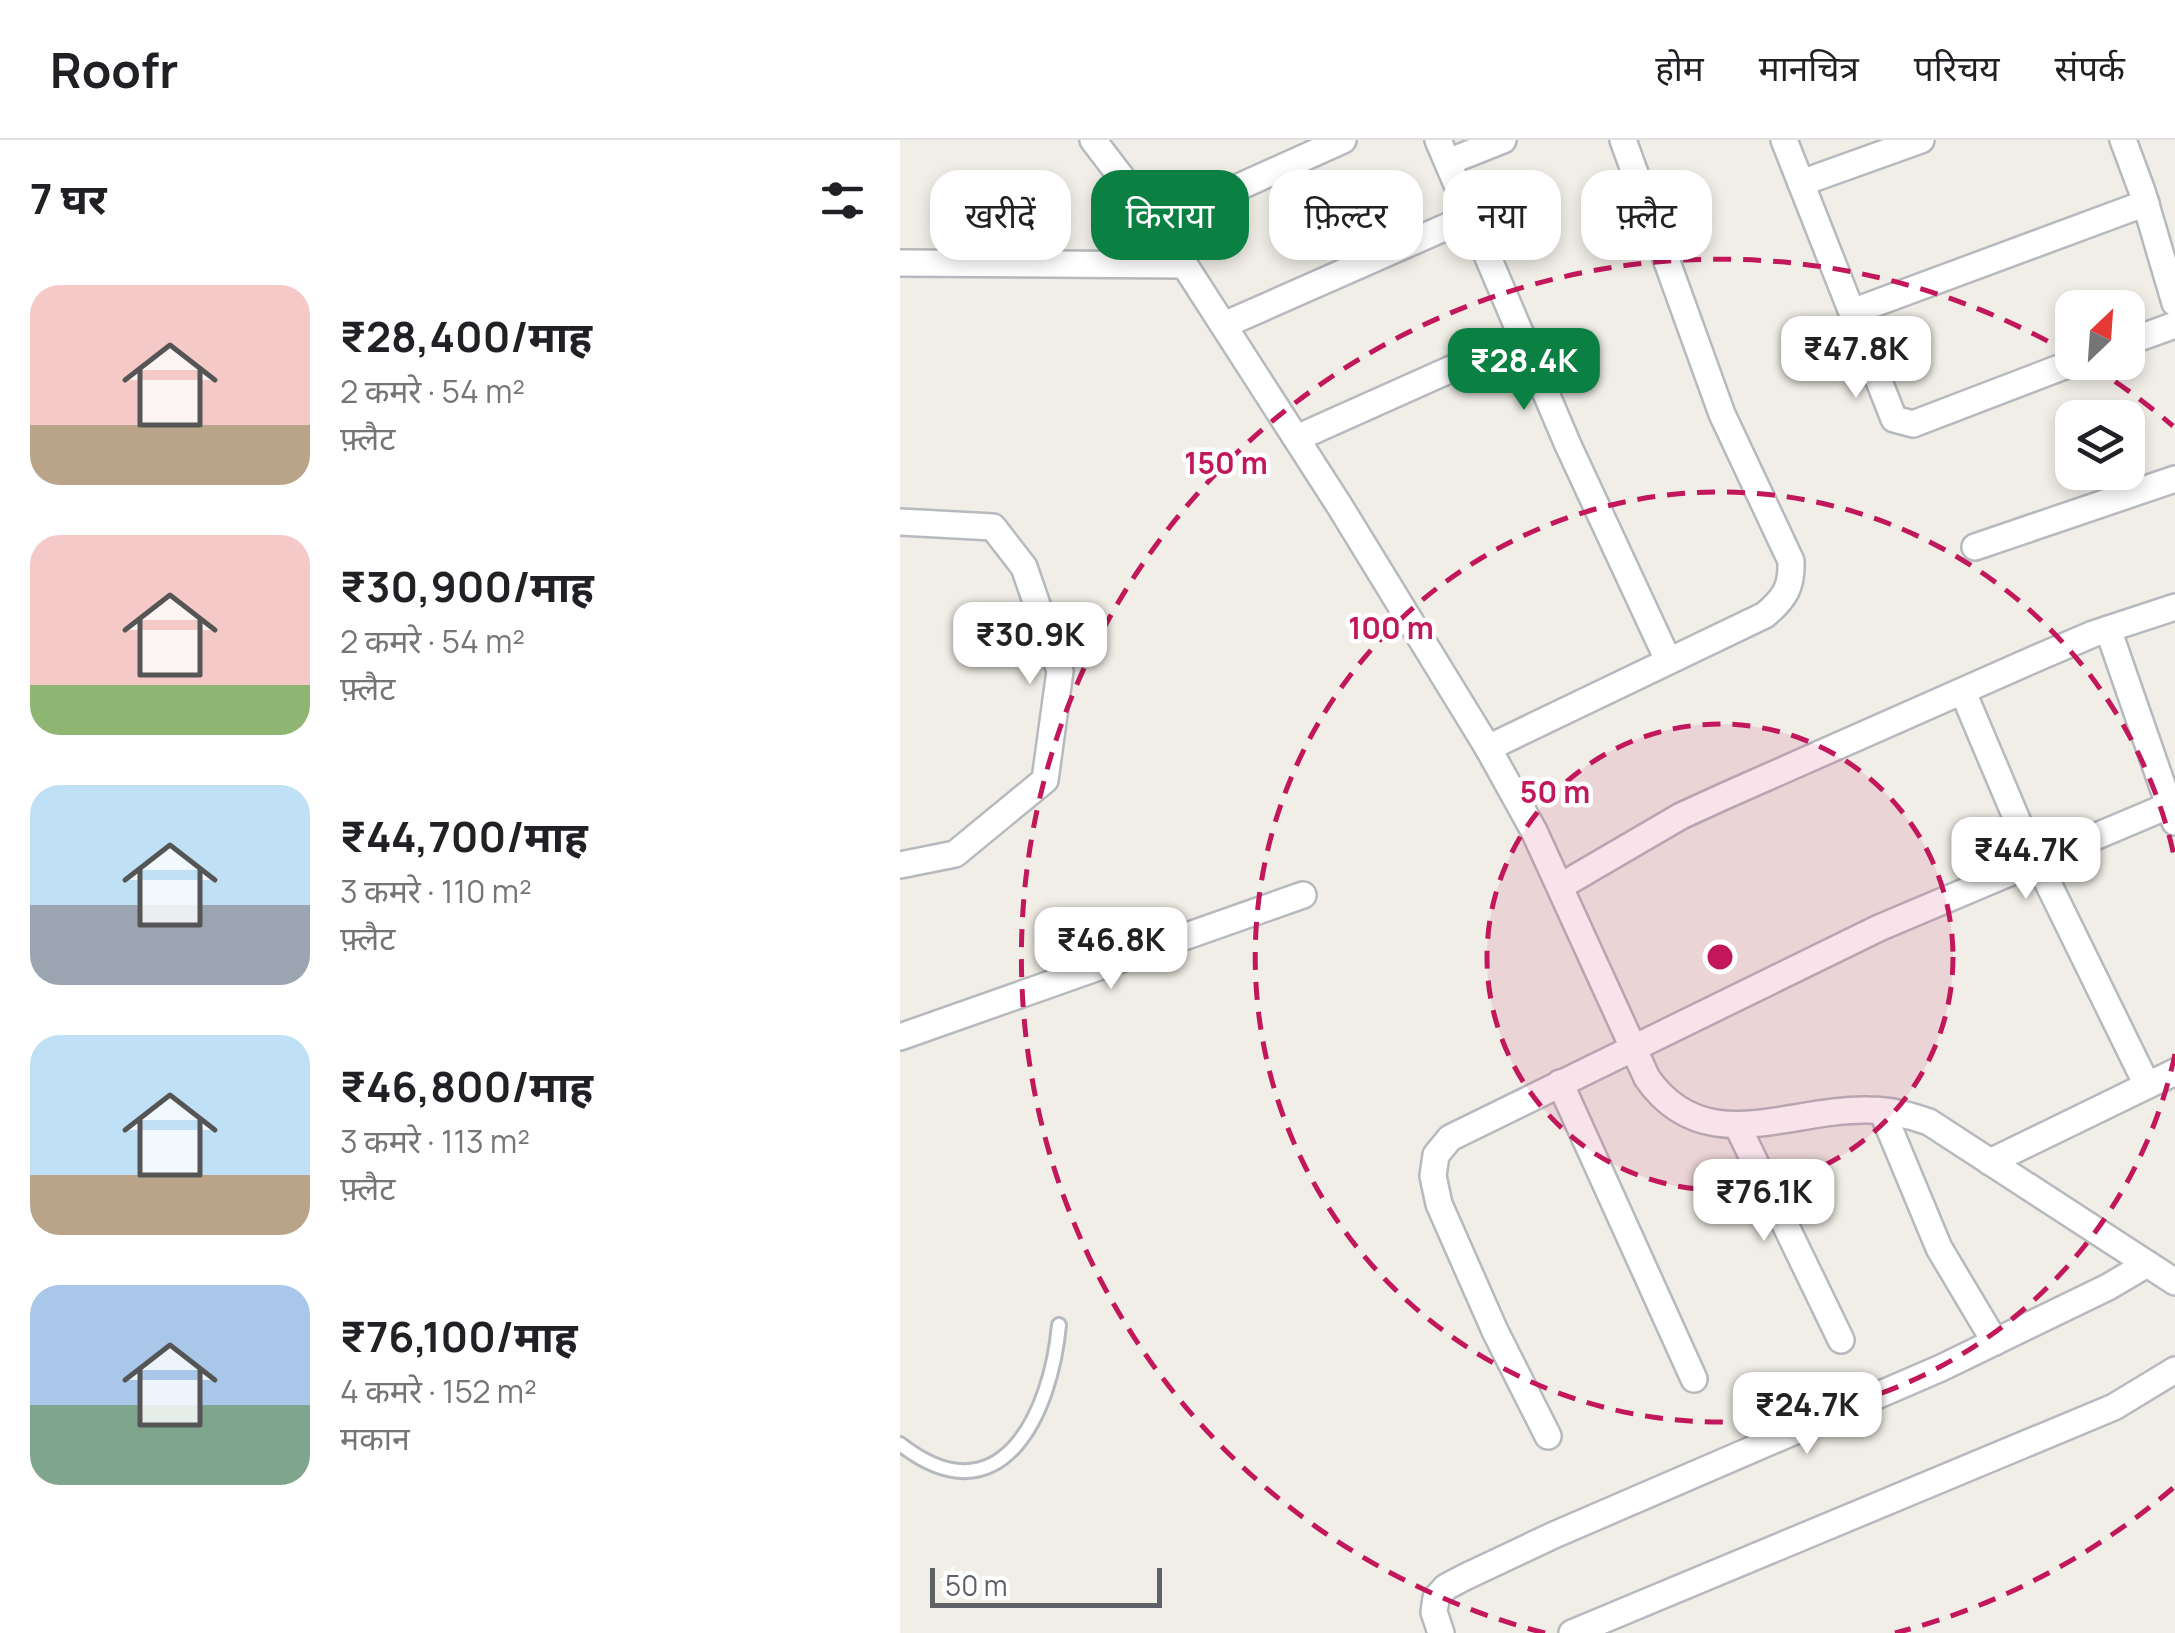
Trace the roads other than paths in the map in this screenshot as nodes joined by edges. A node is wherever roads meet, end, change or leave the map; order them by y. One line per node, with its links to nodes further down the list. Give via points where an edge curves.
1 (1092, 140): 9 (street)
2 (1343, 140): 10 (street)
3 (1503, 140): 8 (street)
4 (1623, 140): 31 (street, via 1722,414 1791,562 1792,583 1765,615)
5 (1784, 140): 11 (street)
6 (1921, 140): 11 (street)
7 (2123, 140): 12 (street)
8 (1443, 151)
9 (1115, 170)
10 (1249, 182)
11 (1801, 182): 19 (street)
12 (2146, 204): 18 (street); 19 (street)
13 (1443, 228): 21 (street)
14 (1181, 260): 17 (street)
15 (1490, 260): 23 (street)
16 (900, 264): 17 (street)
17 (1184, 265): 21 (street)
18 (2175, 303)
19 (1852, 312): 24 (street, via 1889,410 1904,424)
20 (2175, 324): 22 (street)
21 (1224, 325): 25 (street)
22 (2145, 335)
23 (1522, 337): 25 (street); 31 (street)
24 (2055, 370)
25 (1297, 438): 33 (street)
26 (2175, 479): 28 (street)
27 (900, 522): 36 (street, via 992,527 1024,566 1060,670 1044,780 955,854)
28 (1975, 547)
29 (2175, 607): 30 (street)
30 (2108, 629): 32 (street); 34 (street)
31 (1668, 660): 33 (street)
32 (1963, 692): 35 (street); 37 (street, via 1682,816)
33 (1488, 748): 37 (street)
34 (2172, 810): 35 (street)
35 (2036, 860): 40 (street); 43 (street)
36 (900, 865)
37 (1561, 886): 40 (street)
38 (1303, 895): 39 (street)
39 (900, 1037)
40 (1634, 1048): 42 (street); 45 (street, via 1662,1099 1690,1117)
41 (2175, 1072): 43 (street)
42 (1560, 1083): 53 (street); 54 (street, via 1450,1138 1436,1155 1433,1176 1464,1261)
43 (2147, 1086): 46 (street)
44 (1882, 1111): 45 (street); 46 (street, via 1930,1122); 51 (street, via 1940,1248)
45 (1737, 1125): 50 (street)
46 (1990, 1162): 47 (street)
47 (2147, 1264): 48 (street); 51 (street)
48 (2175, 1282)
49 (1059, 1325): 55 (lane, via 1040,1411 1002,1461 953,1470)
50 (1840, 1340)
51 (1996, 1342): 56 (street, via 1446,1587 1434,1612)
52 (2175, 1370): 57 (street, via 2114,1408)
53 (1694, 1379)
54 (1548, 1436)
55 (900, 1444)
56 (1441, 1633)
57 (1572, 1633)

